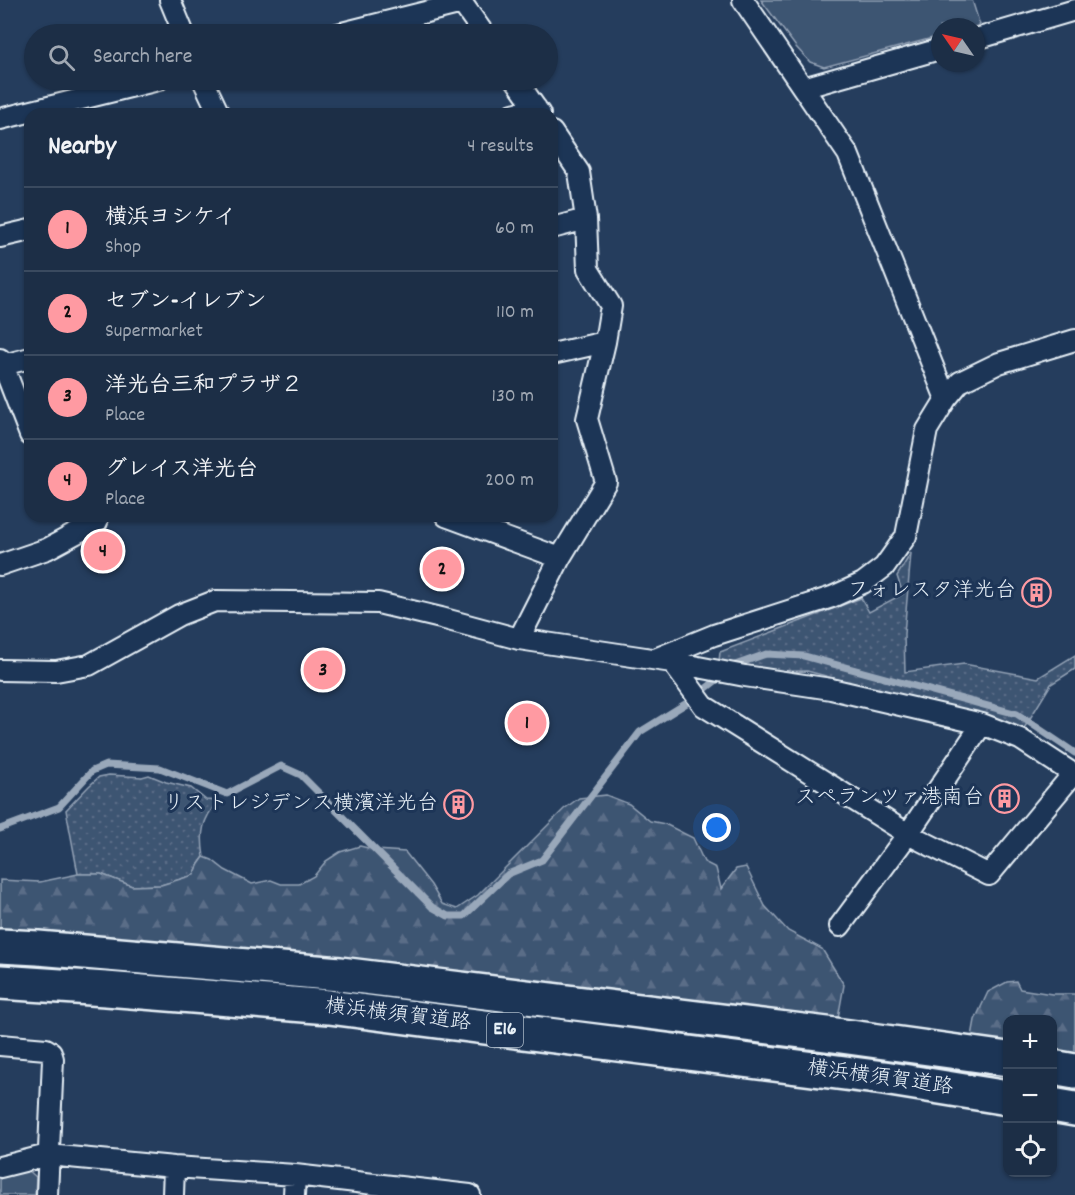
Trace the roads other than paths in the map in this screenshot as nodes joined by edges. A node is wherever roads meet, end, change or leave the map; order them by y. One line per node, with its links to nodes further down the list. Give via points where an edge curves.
1 (170, 0): 5 (street)
2 (743, 0): 10 (street)
3 (462, 2): 6 (street); 7 (street)
4 (1075, 10): 8 (street)
5 (180, 24)
6 (377, 24)
7 (477, 24)
8 (985, 36)
9 (931, 52): 10 (street)
10 (803, 88): 29 (street, via 848,154)
11 (117, 90): 14 (street)
12 (208, 90): 15 (street)
13 (523, 90): 16 (street)
14 (45, 108)
15 (216, 108)
16 (536, 108)
17 (24, 113): 18 (street)
18 (0, 119)
19 (558, 141): 20 (street, via 579,172)
20 (586, 219): 21 (street); 25 (street, via 588,269 611,306)
21 (558, 226)
22 (24, 231): 23 (street)
23 (0, 237)
24 (1075, 340): 29 (street, via 999,363 960,382)
25 (604, 342): 26 (street); 33 (street, via 587,419 606,482)
26 (558, 353)
27 (24, 359): 28 (street)
28 (2, 362): 30 (street)
29 (946, 399): 36 (street, via 927,429 906,536 884,567 863,583 832,597 714,635)
30 (24, 419)
31 (97, 522): 34 (street, via 46,549)
32 (462, 522): 33 (street)
33 (560, 558): 35 (street)
34 (0, 565)
35 (519, 639): 36 (street); 37 (street, via 378,603 215,601 179,615 89,664 56,671)
36 (663, 661): 38 (street, via 831,689); 40 (street, via 704,706)
37 (0, 670)
38 (982, 724): 39 (street, via 1020,739); 40 (street)
39 (1074, 774): 40 (street, via 989,875)
40 (908, 834): 41 (street)
41 (840, 926)
42 (0, 946): 45 (highway, 横浜横須賀道路 / E16, via 340,974)
43 (0, 982): 48 (highway, 横浜横須賀道路 / E16, via 329,1007 884,1078)
44 (0, 1045): 51 (street, via 46,1048 51,1052)
45 (1003, 1058)
46 (1057, 1068): 47 (highway)
47 (1075, 1071)
48 (1003, 1097)
49 (1057, 1106): 50 (highway)
50 (1075, 1108)
51 (48, 1155): 52 (street); 53 (street); 56 (street)
52 (0, 1167)
53 (174, 1167): 54 (street); 57 (street)
54 (295, 1175): 55 (street); 58 (street)
55 (423, 1192): 59 (street)
56 (47, 1195)
57 (173, 1195)
58 (294, 1195)
59 (470, 1195)

